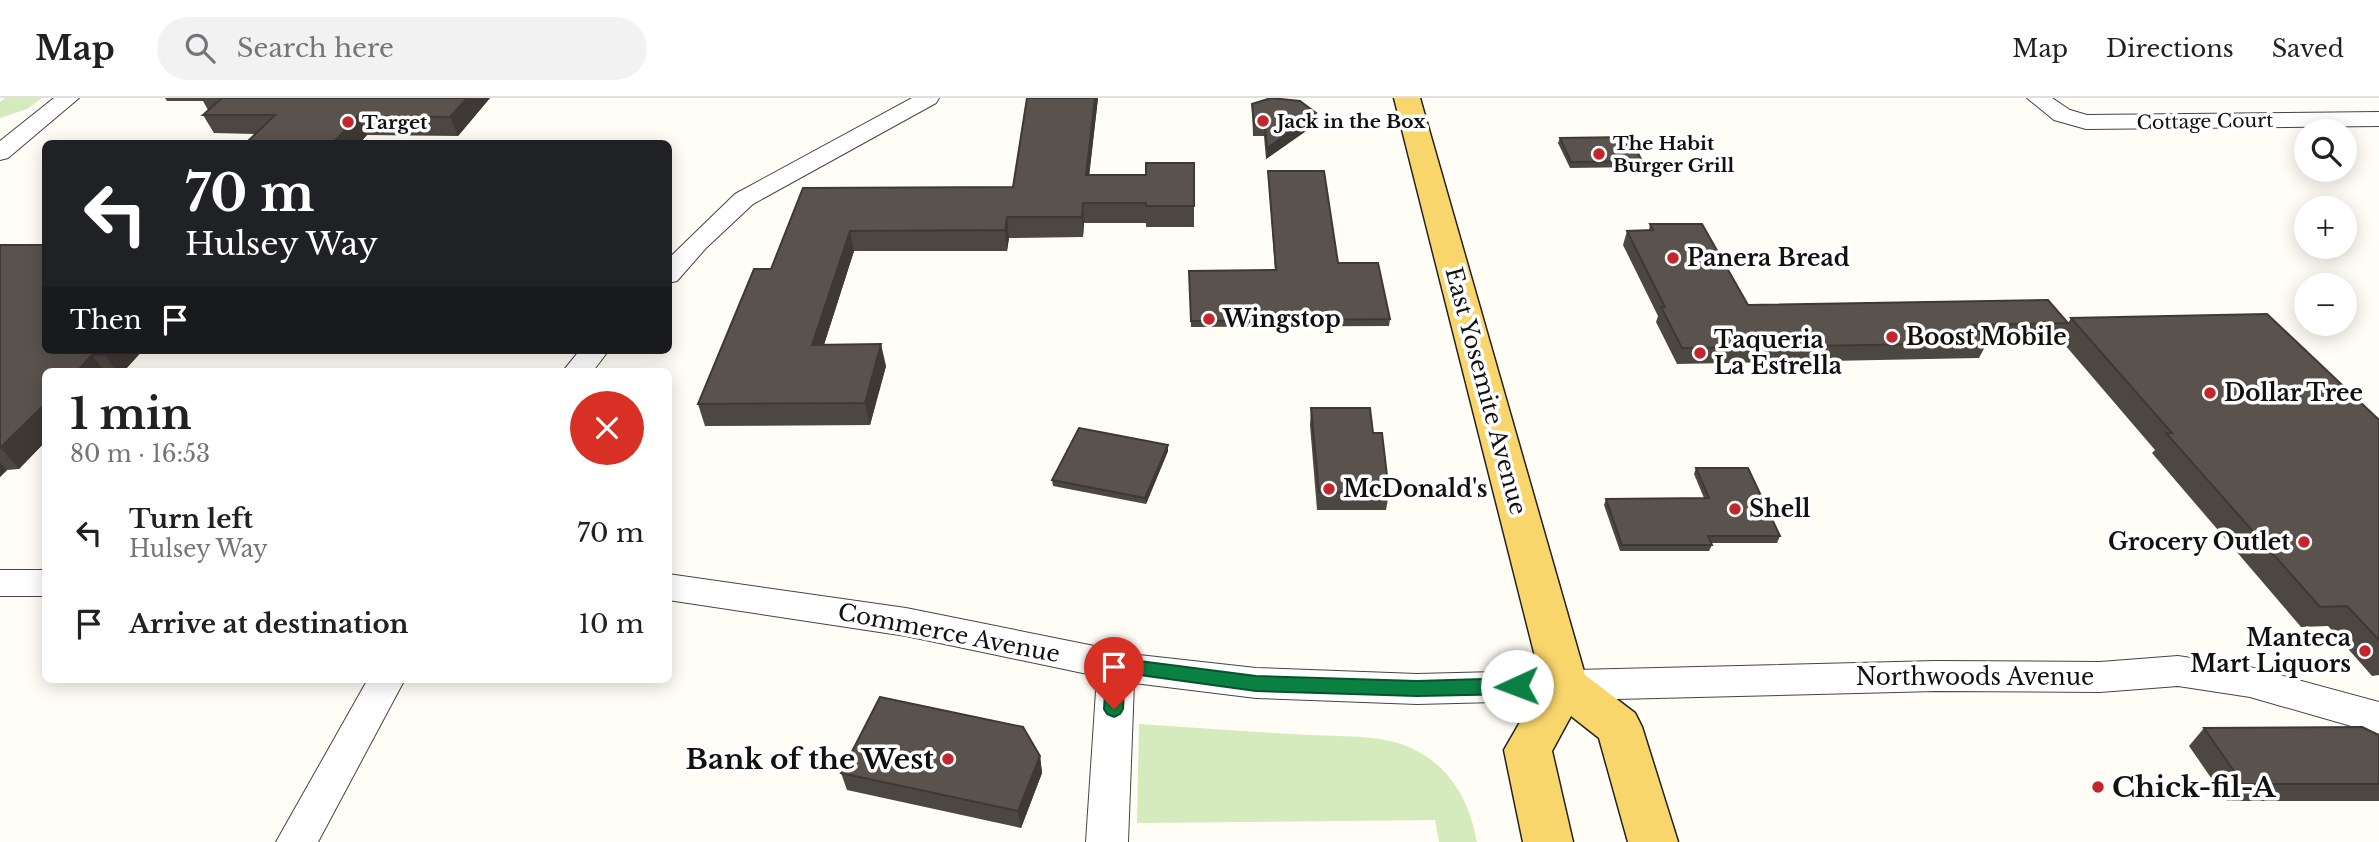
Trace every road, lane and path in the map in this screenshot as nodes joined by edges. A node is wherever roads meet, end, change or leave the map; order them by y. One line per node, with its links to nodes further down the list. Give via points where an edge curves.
1 (68, 98): 6 (street)
2 (928, 98): 7 (street, via 744,199)
3 (1407, 98): 15 (main road, East Yosemite Avenue)
4 (2038, 98): 5 (street, Cottage Court, via 2062,114 2086,122)
5 (2379, 119)
6 (0, 153)
7 (672, 271)
8 (592, 354): 9 (street)
9 (580, 368)
10 (0, 583): 11 (street)
11 (42, 583)
12 (672, 588): 13 (street, Commerce Avenue, via 906,622)
13 (1116, 665): 15 (street, Commerce Avenue, via 1256,683 1417,689); 18 (street)
14 (385, 683): 17 (street)
15 (1565, 685): 16 (street, Northwoods Avenue, via 2100,677 2178,671 2250,682); 19 (main road, via 1528,750); 20 (main road, via 1619,727)
16 (2379, 718)
17 (297, 842)
18 (1107, 842)
19 (1548, 842)
20 (1653, 842)

